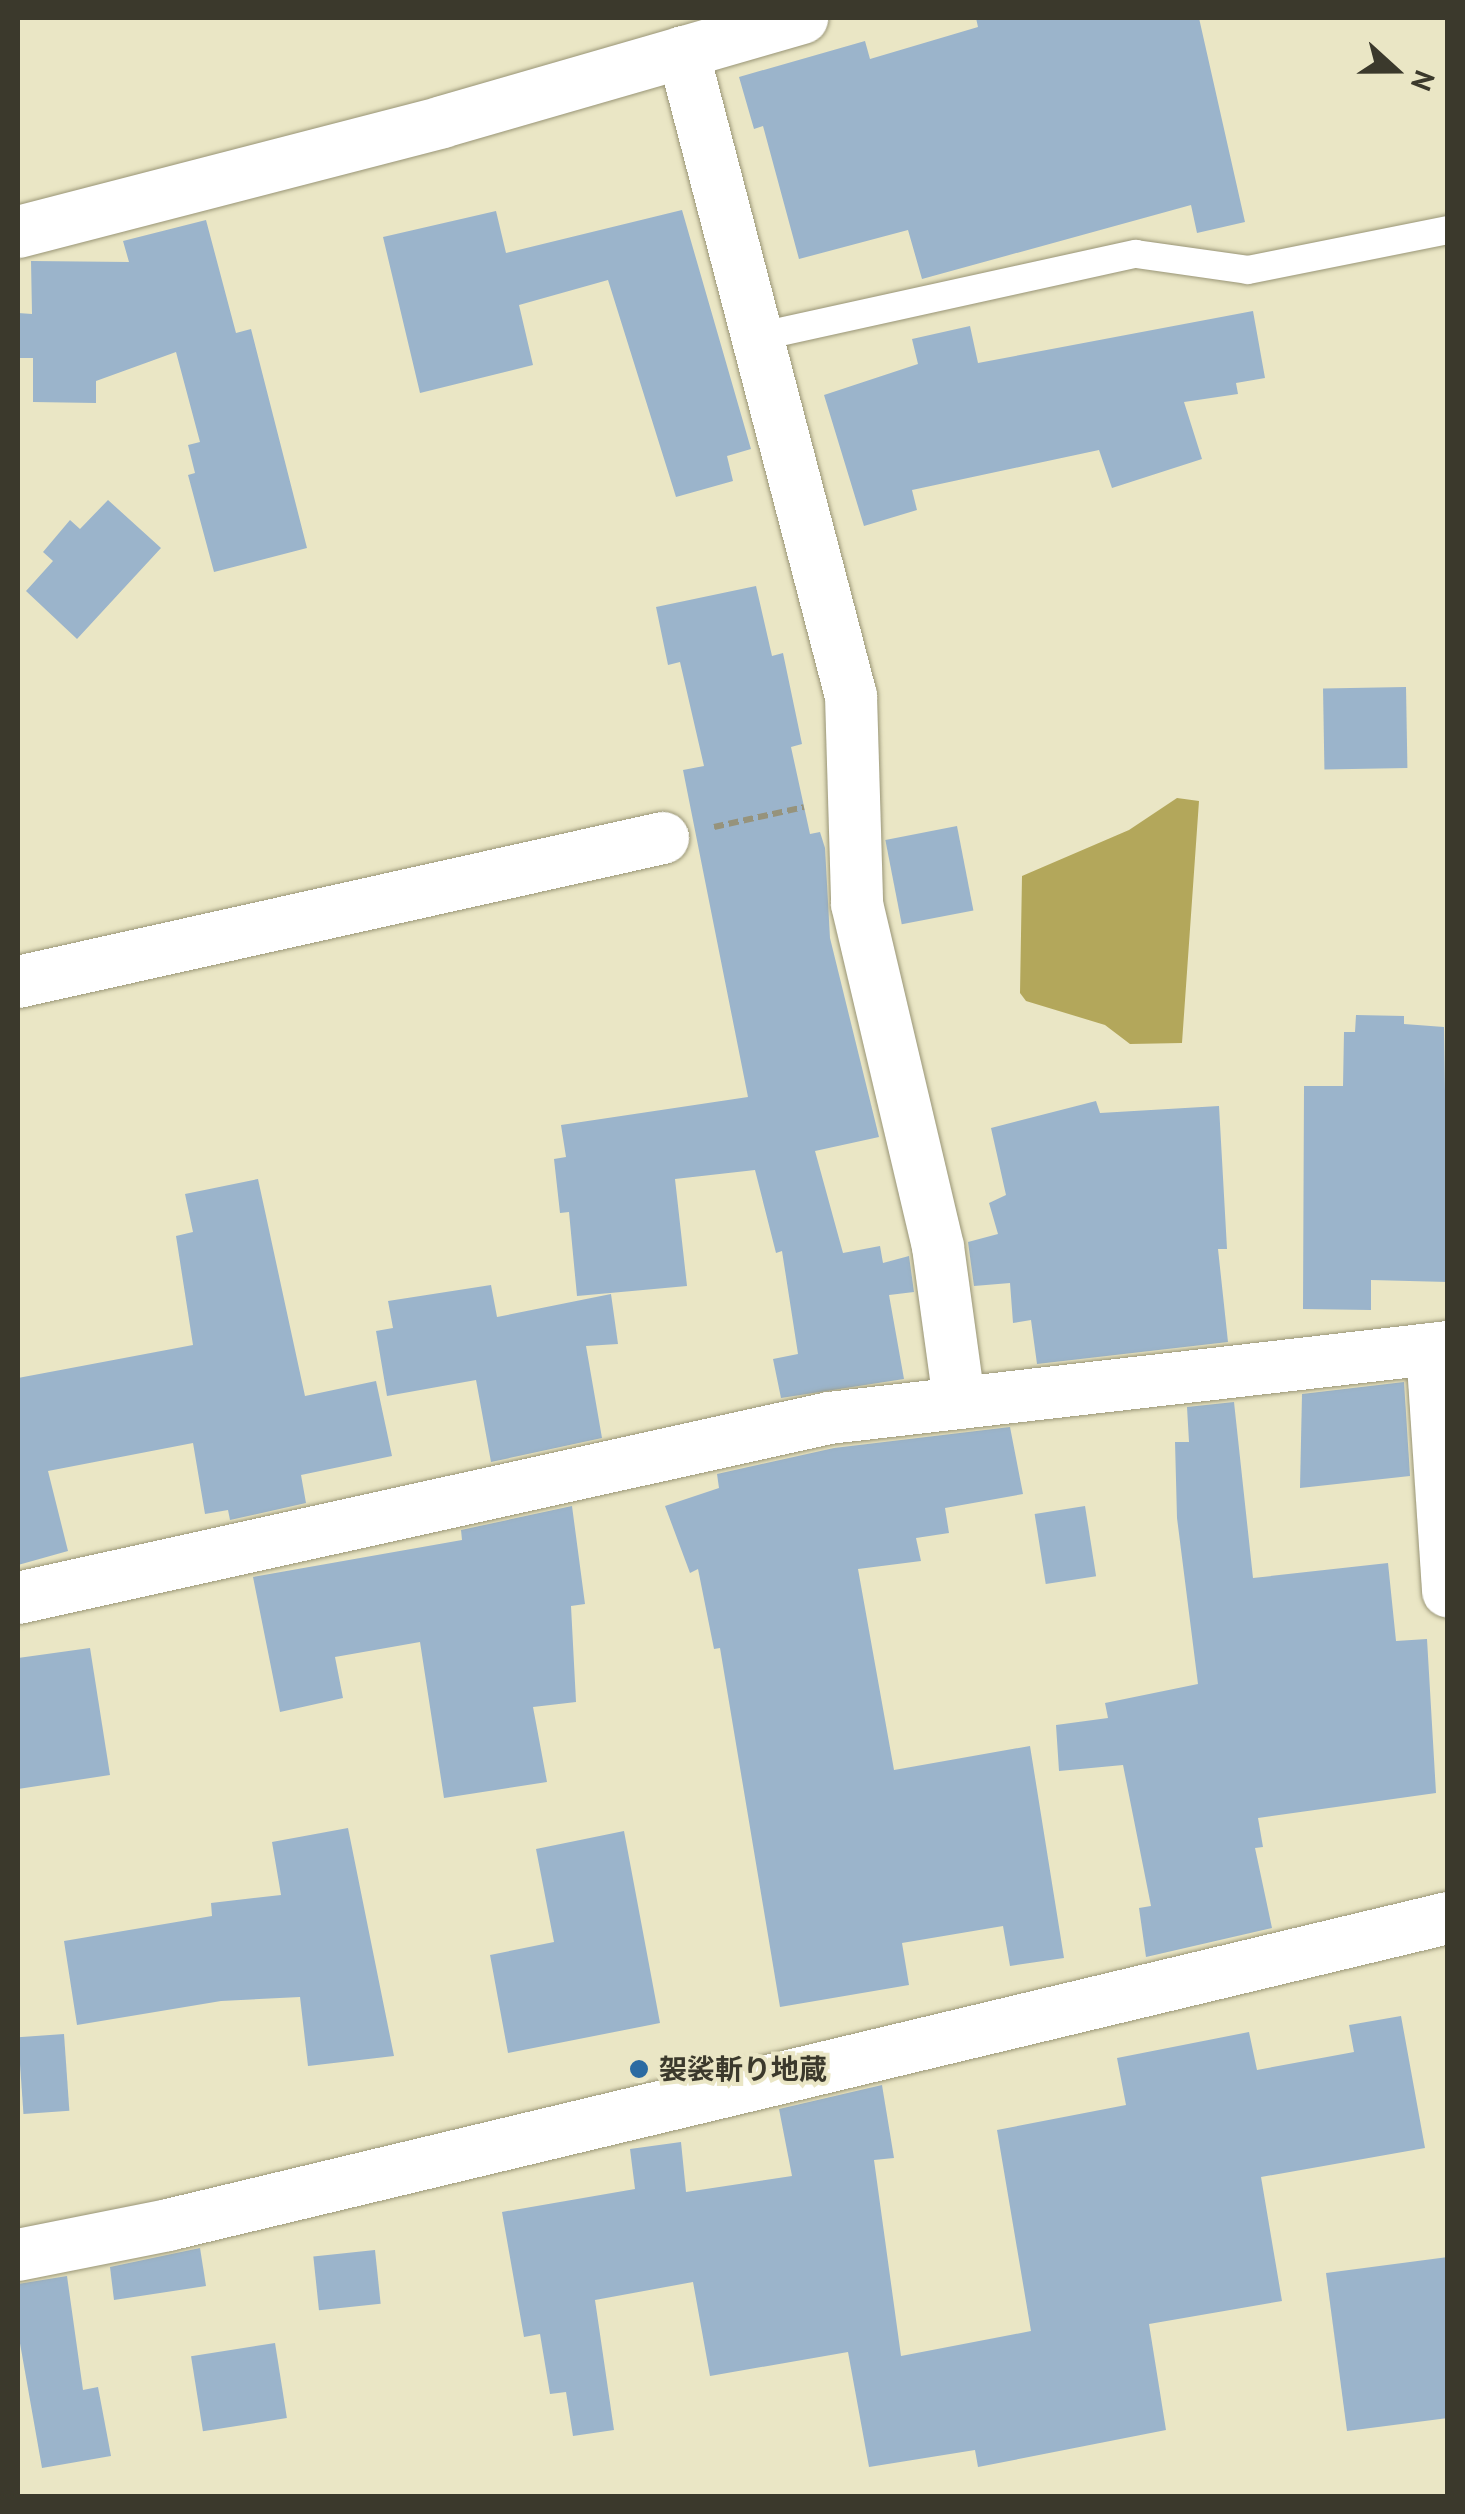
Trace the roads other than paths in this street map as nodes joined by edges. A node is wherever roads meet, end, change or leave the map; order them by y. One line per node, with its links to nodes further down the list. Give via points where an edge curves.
1 (802, 18): 2 (street)
2 (682, 52): 4 (street); 5 (street)
3 (1448, 230): 5 (lane, via 1248,270 1136,254)
4 (18, 232)
5 (757, 337): 9 (street, via 851,696 857,904 938,1247)
6 (664, 838): 7 (street)
7 (18, 982)
8 (1440, 1348): 9 (street); 10 (street)
9 (959, 1400): 11 (street, via 633,1458)
10 (1448, 1590)
11 (18, 1598)
12 (1448, 1918): 13 (street, via 168,2225)
13 (18, 2255)

